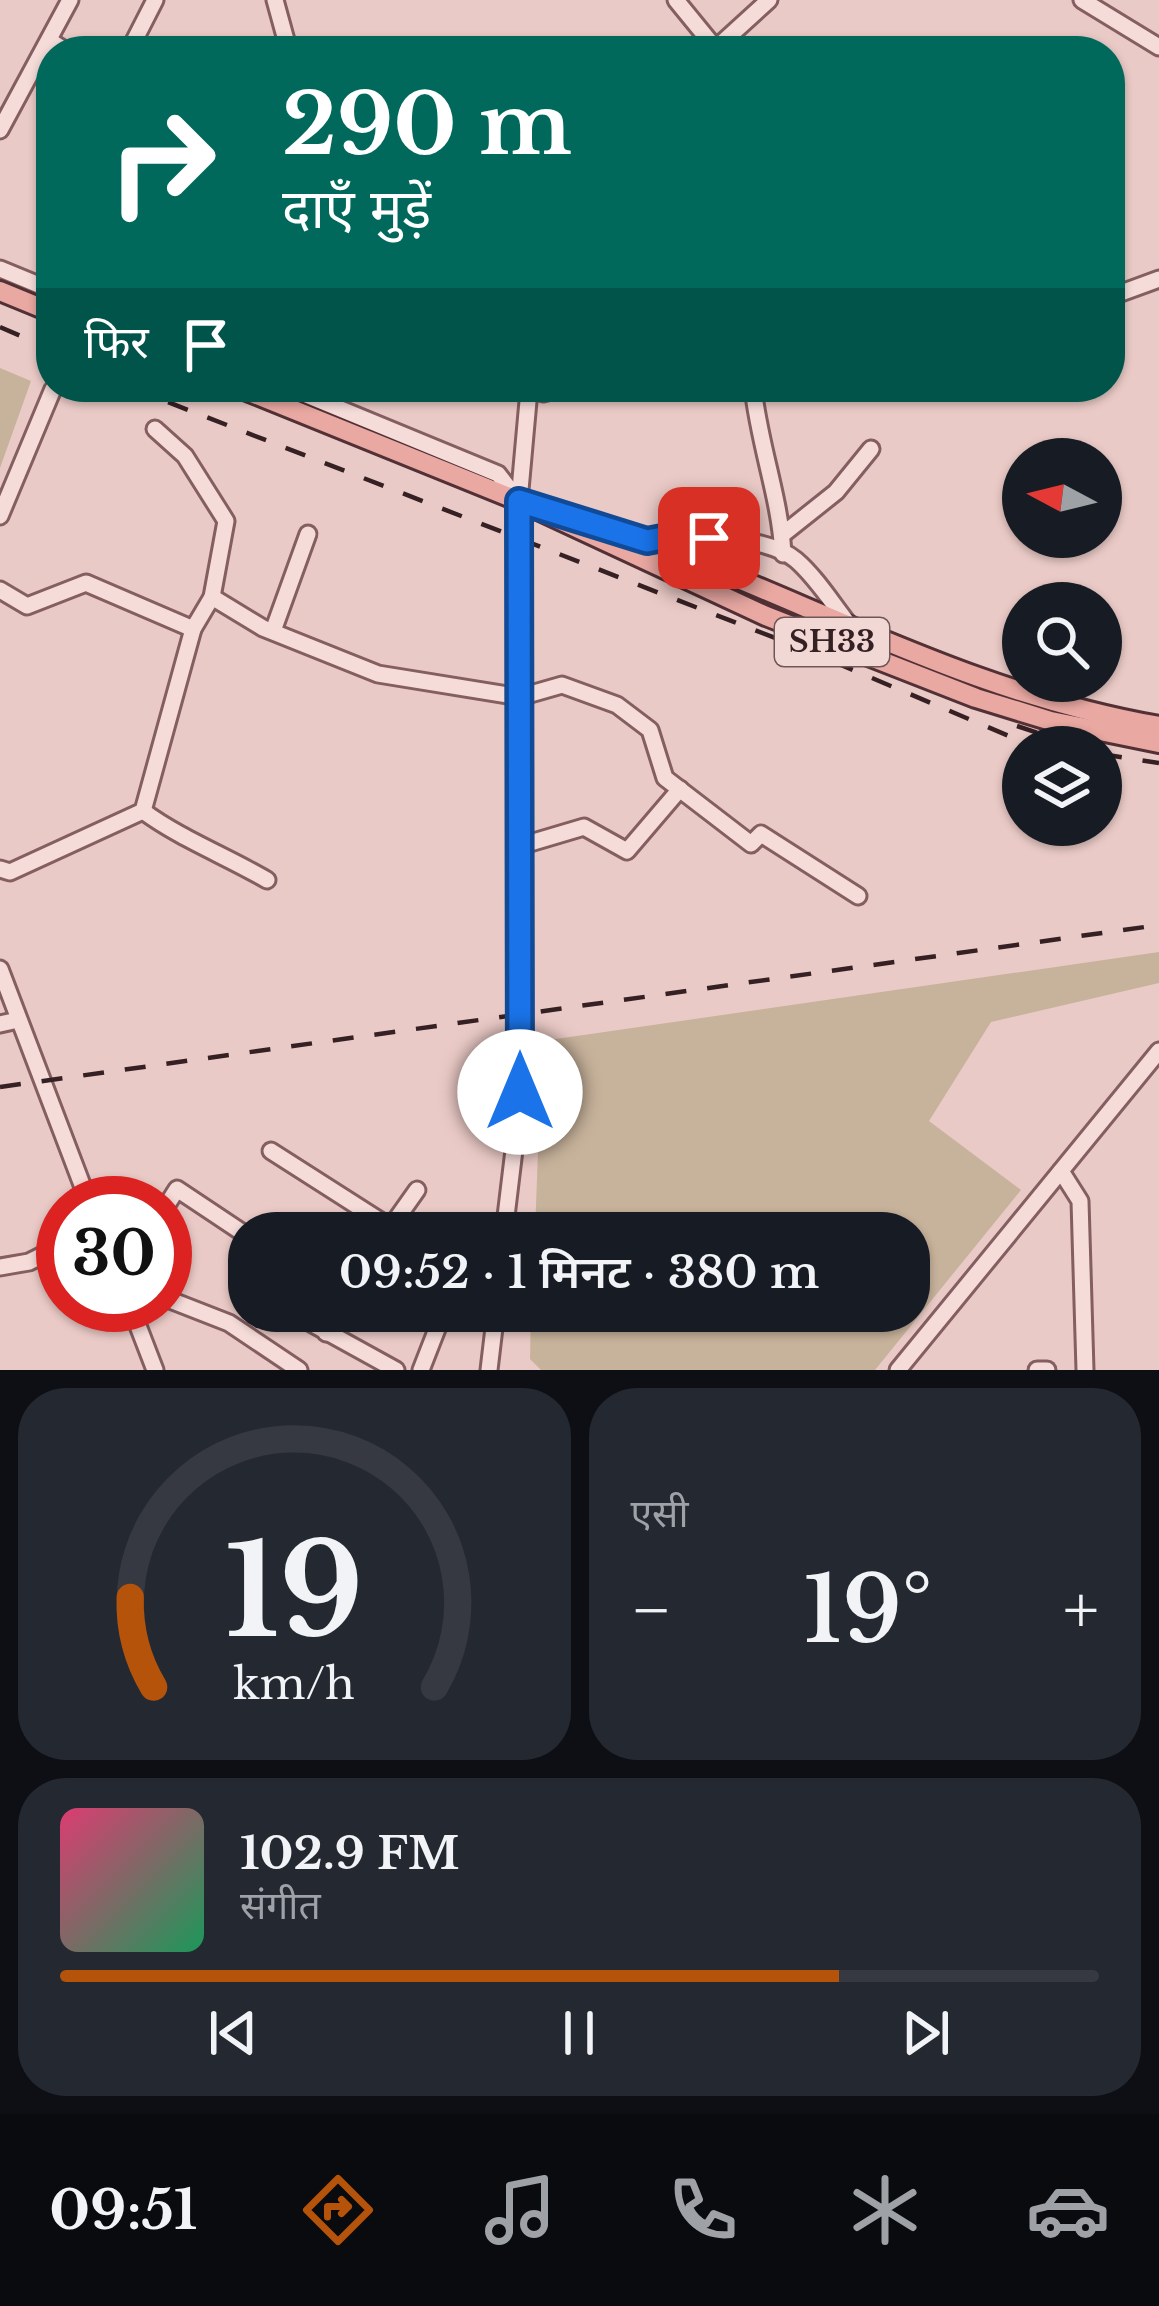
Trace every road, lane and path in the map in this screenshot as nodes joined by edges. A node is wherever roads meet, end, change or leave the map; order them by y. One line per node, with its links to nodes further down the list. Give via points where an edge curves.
1 (70, 0): 7 (street)
2 (155, 0): 8 (street)
3 (275, 0): 9 (street)
4 (676, 0): 10 (street)
5 (769, 0): 11 (street)
6 (1082, 0): 12 (street)
7 (51, 36)
8 (137, 36)
9 (285, 36)
10 (703, 36)
11 (729, 36)
12 (1159, 47)
13 (36, 64): 14 (street)
14 (0, 130)
15 (0, 269): 17 (street)
16 (1159, 279): 19 (street)
17 (36, 284)
18 (0, 291): 20 (main road)
19 (1125, 291)
20 (36, 306)
21 (46, 402): 29 (street)
22 (274, 402): 28 (main road)
23 (323, 402): 28 (street, via 498,474)
24 (524, 402): 28 (street)
25 (756, 402): 31 (street)
26 (155, 429): 35 (street, via 185,456 226,521)
27 (871, 449): 31 (street, via 836,492)
28 (519, 501): 32 (main road, SH33); 39 (street); 41 (main road, SH33, via 766,616 976,698)
29 (0, 516)
30 (308, 534): 37 (street)
31 (782, 536): 33 (street)
32 (647, 541): 33 (street, via 698,536); 38 (main road, SH33)
33 (783, 554): 38 (street, via 794,557)
34 (0, 590): 36 (street, via 27,606 86,583)
35 (212, 597): 36 (street); 37 (street)
36 (193, 629): 43 (street)
37 (273, 632): 39 (street, via 378,674)
38 (857, 634): 40 (main road, SH33, via 1028,697)
39 (520, 697): 42 (street, via 562,685 617,705 650,730 665,778); 44 (street)
40 (1159, 727)
41 (1159, 743)
42 (680, 790): 44 (street, via 627,851 584,826); 47 (street, via 752,844 761,834)
43 (142, 811): 45 (street, via 10,872); 46 (street)
44 (520, 846): 59 (street, via 520,1092)
45 (0, 869)
46 (267, 880)
47 (858, 896)
48 (0, 969): 49 (street)
49 (18, 1020): 50 (street); 54 (street)
50 (0, 1024)
51 (1159, 1051): 53 (street)
52 (271, 1151): 57 (street)
53 (1061, 1171): 73 (street); 76 (street, via 1080,1201)
54 (79, 1176)
55 (417, 1190): 58 (street)
56 (192, 1199): 60 (street)
57 (361, 1212)
58 (401, 1212)
59 (507, 1212)
60 (228, 1223)
61 (36, 1254): 62 (street)
62 (0, 1267)
63 (192, 1309): 69 (street)
64 (140, 1332): 68 (street)
65 (436, 1332): 71 (street)
66 (494, 1332): 72 (street)
67 (326, 1333): 70 (street)
68 (155, 1370)
69 (299, 1370)
70 (396, 1370)
71 (422, 1370)
72 (489, 1370)
73 (898, 1370)
74 (1037, 1370): 75 (street)
75 (1047, 1370)
76 (1085, 1370)

